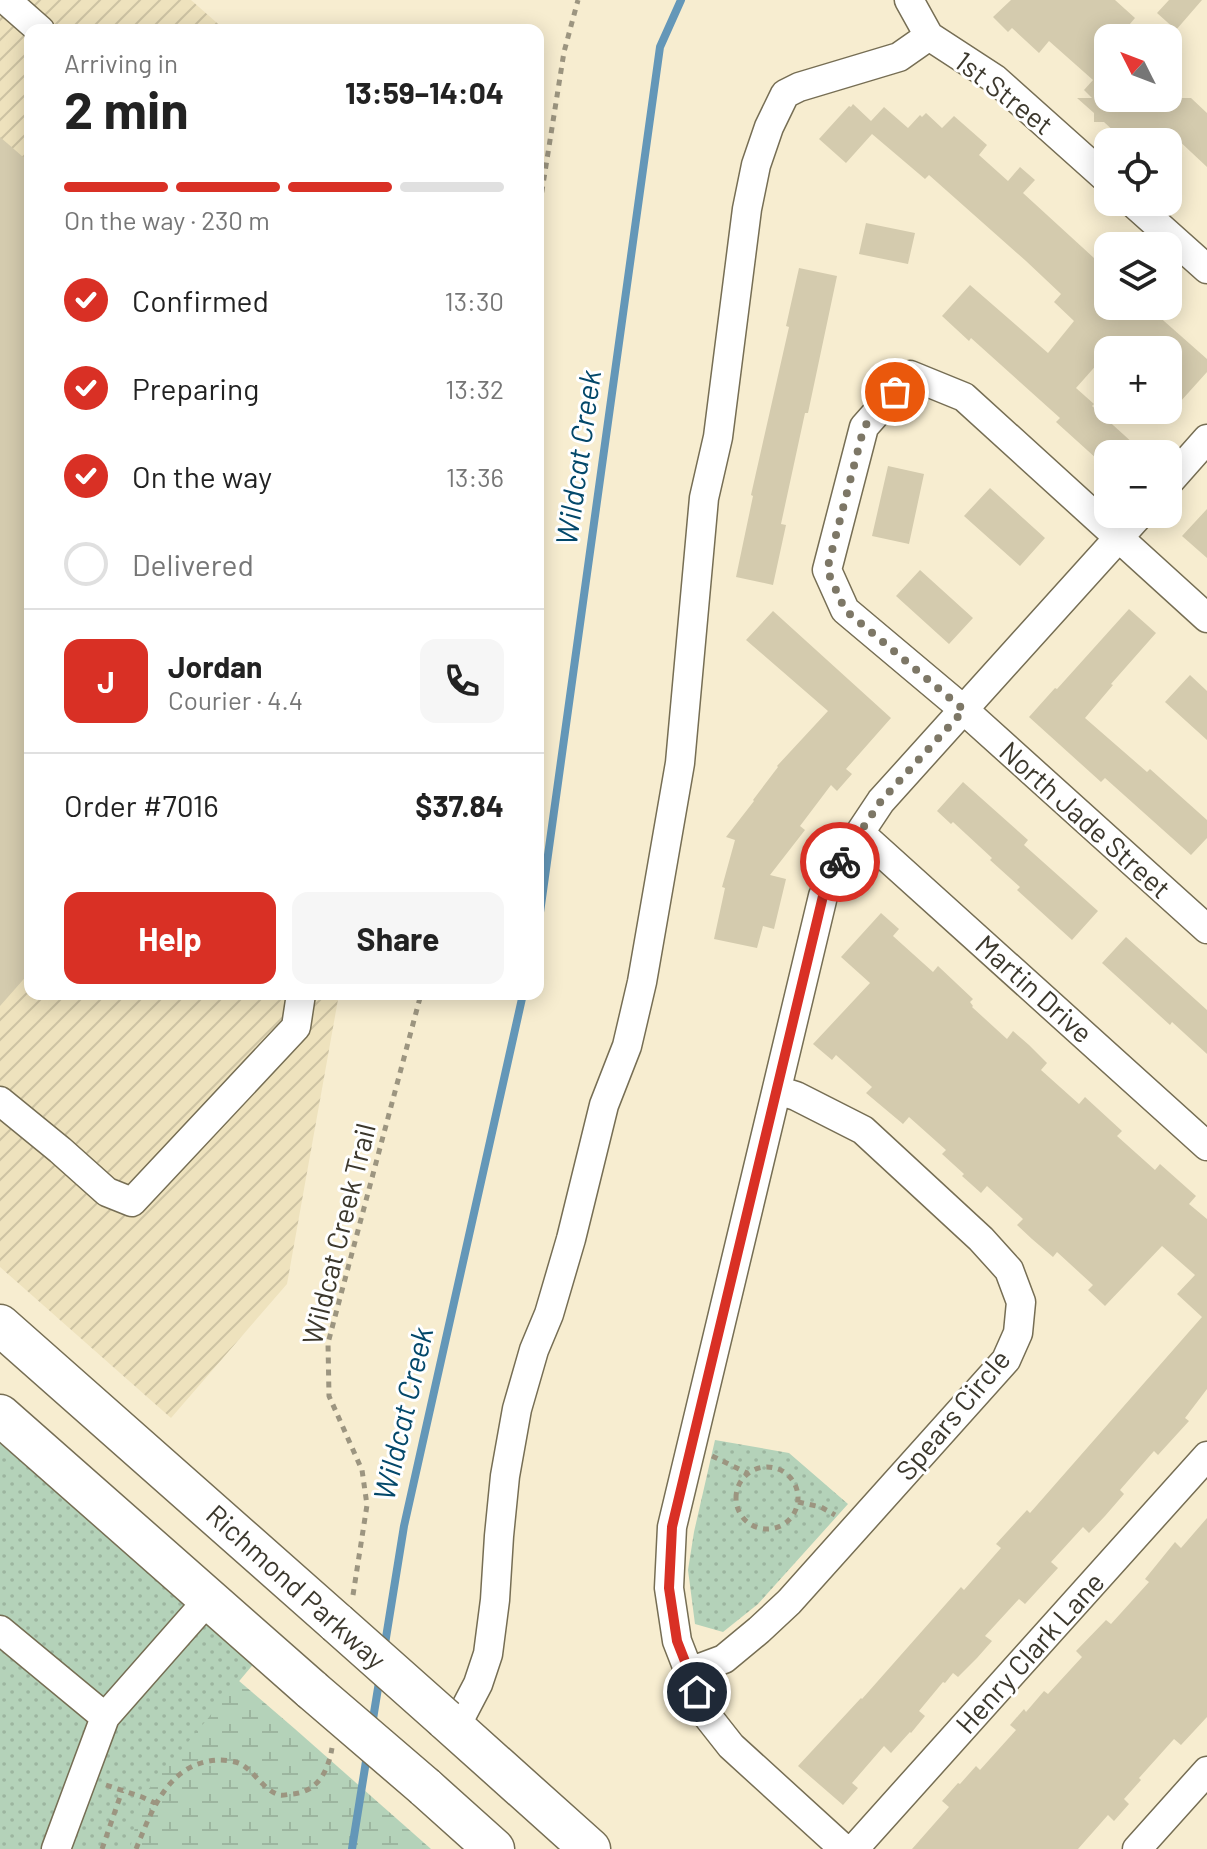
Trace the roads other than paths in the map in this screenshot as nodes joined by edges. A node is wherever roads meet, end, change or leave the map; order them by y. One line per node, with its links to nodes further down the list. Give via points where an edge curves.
1 (6, 0): 3 (street)
2 (909, 0): 4 (street, 1st Street)
3 (33, 24)
4 (929, 36): 5 (street, 1st Street, via 995,79); 27 (street, via 899,57 785,94 756,165 718,437 704,498 680,763 642,982 571,1239 517,1409 505,1476 488,1654 478,1684)
5 (1094, 167)
6 (1148, 216): 7 (street)
7 (1207, 269)
8 (1207, 439): 9 (street)
9 (1182, 467)
10 (1128, 528): 11 (street)
11 (1119, 538): 12 (street); 13 (street); 13 (street, North Jade Street, via 964,397 910,375 864,427 827,570 845,610)
12 (1207, 618)
13 (964, 710): 14 (street, via 881,801); 15 (street, North Jade Street)
14 (860, 833): 17 (street, via 823,896); 19 (street, Martin Drive)
15 (1207, 929)
16 (300, 1000): 18 (street, via 296,1027 132,1202 107,1192)
17 (777, 1090): 25 (street, via 672,1527 669,1588 677,1641); 25 (street, Spears Circle, via 863,1130 981,1239 1009,1270 1021,1302 1018,1333 1006,1360 789,1602 724,1659)
18 (0, 1101)
19 (1207, 1146)
20 (0, 1325): 27 (highway, Richmond Parkway, bridge)
21 (0, 1415): 23 (highway)
22 (1207, 1456): 33 (street, Henry Clark Lane)
23 (208, 1600): 26 (street); 30 (highway, bridge)
24 (0, 1630): 26 (street)
25 (689, 1672): 32 (street, via 705,1713 731,1746)
26 (105, 1717): 29 (street)
27 (450, 1724): 31 (highway, Richmond Parkway)
28 (1207, 1771): 34 (street)
29 (56, 1849)
30 (494, 1849)
31 (590, 1849)
32 (844, 1849)
33 (854, 1849)
34 (1137, 1849)

